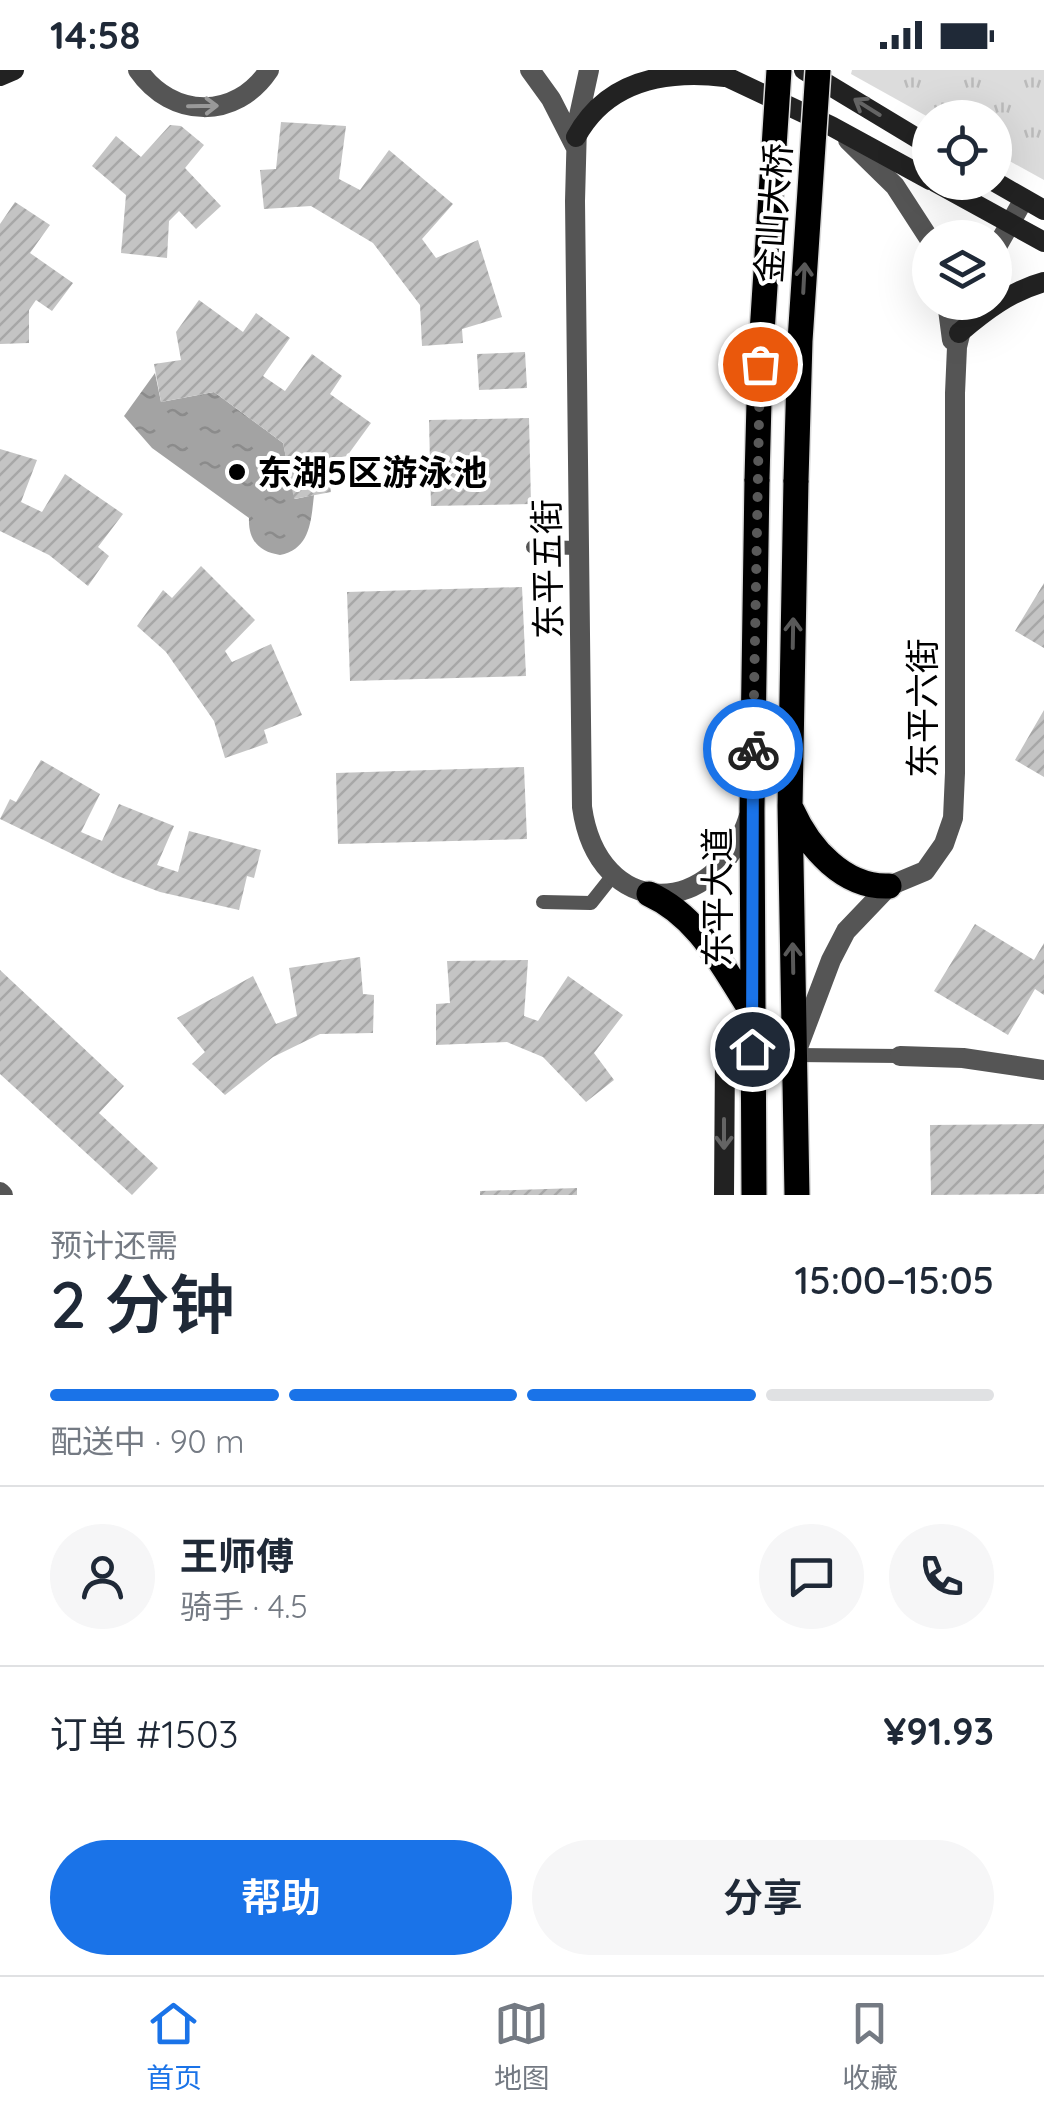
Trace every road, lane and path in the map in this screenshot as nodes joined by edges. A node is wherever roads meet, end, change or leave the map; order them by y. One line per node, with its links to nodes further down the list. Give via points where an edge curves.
1 (14, 70): 10 (main road)
2 (138, 70): 3 (street, one-way to 3, via 169,100 200,108 240,99)
3 (269, 70)
4 (530, 70): 14 (street)
5 (588, 70): 14 (street, 东平五街)
6 (712, 70): 11 (main road)
7 (779, 70): 30 (main road, 金山大桥, bridge)
8 (804, 70): 13 (main road, one-way to 8)
9 (818, 70): 31 (main road, 金山大桥, one-way to 9, bridge)
10 (0, 76)
11 (732, 78): 12 (main road); 14 (main road, via 680,73 639,81 597,109)
12 (831, 126): 15 (main road); 20 (street, via 895,186)
13 (912, 135)
14 (576, 143): 33 (street, 东平五街)
15 (912, 170)
16 (1012, 192): 17 (main road)
17 (1024, 199): 19 (main road); 22 (street)
18 (967, 200): 21 (main road)
19 (1044, 210)
20 (917, 220)
21 (1004, 220)
22 (1012, 222)
23 (1012, 225): 24 (main road)
24 (1044, 242)
25 (1044, 282): 28 (main road, via 1009,296)
26 (949, 320): 29 (street)
27 (963, 320): 28 (street, 东平六街)
28 (959, 334): 29 (street, 东平六街)
29 (956, 362): 37 (street, 东平六街, via 954,809 947,838 928,867)
30 (757, 478): 35 (main road, 东平大道)
31 (796, 480): 34 (main road, 东平大道, one-way to 31)
32 (533, 547): 33 (lane)
33 (579, 548): 36 (street, 东平五街, via 582,807 590,843)
34 (790, 806): 37 (main road, via 831,864 865,883); 41 (main road, 东平大道, one-way to 34)
35 (752, 809): 38 (street, via 731,854 709,878); 40 (main road, 东平大道)
36 (614, 874): 38 (street, 东平五街); 39 (lane, via 591,903)
37 (889, 886): 41 (street, 东平六街, via 841,940)
38 (649, 894): 40 (main road, via 693,924)
39 (543, 902)
40 (752, 1012): 44 (main road, one-way to 44, via 724,1052); 45 (main road, 东平大道)
41 (796, 1056): 42 (lane); 46 (main road, 东平大道)
42 (900, 1056): 43 (street)
43 (1044, 1070)
44 (724, 1195)
45 (754, 1195)
46 (797, 1195)

